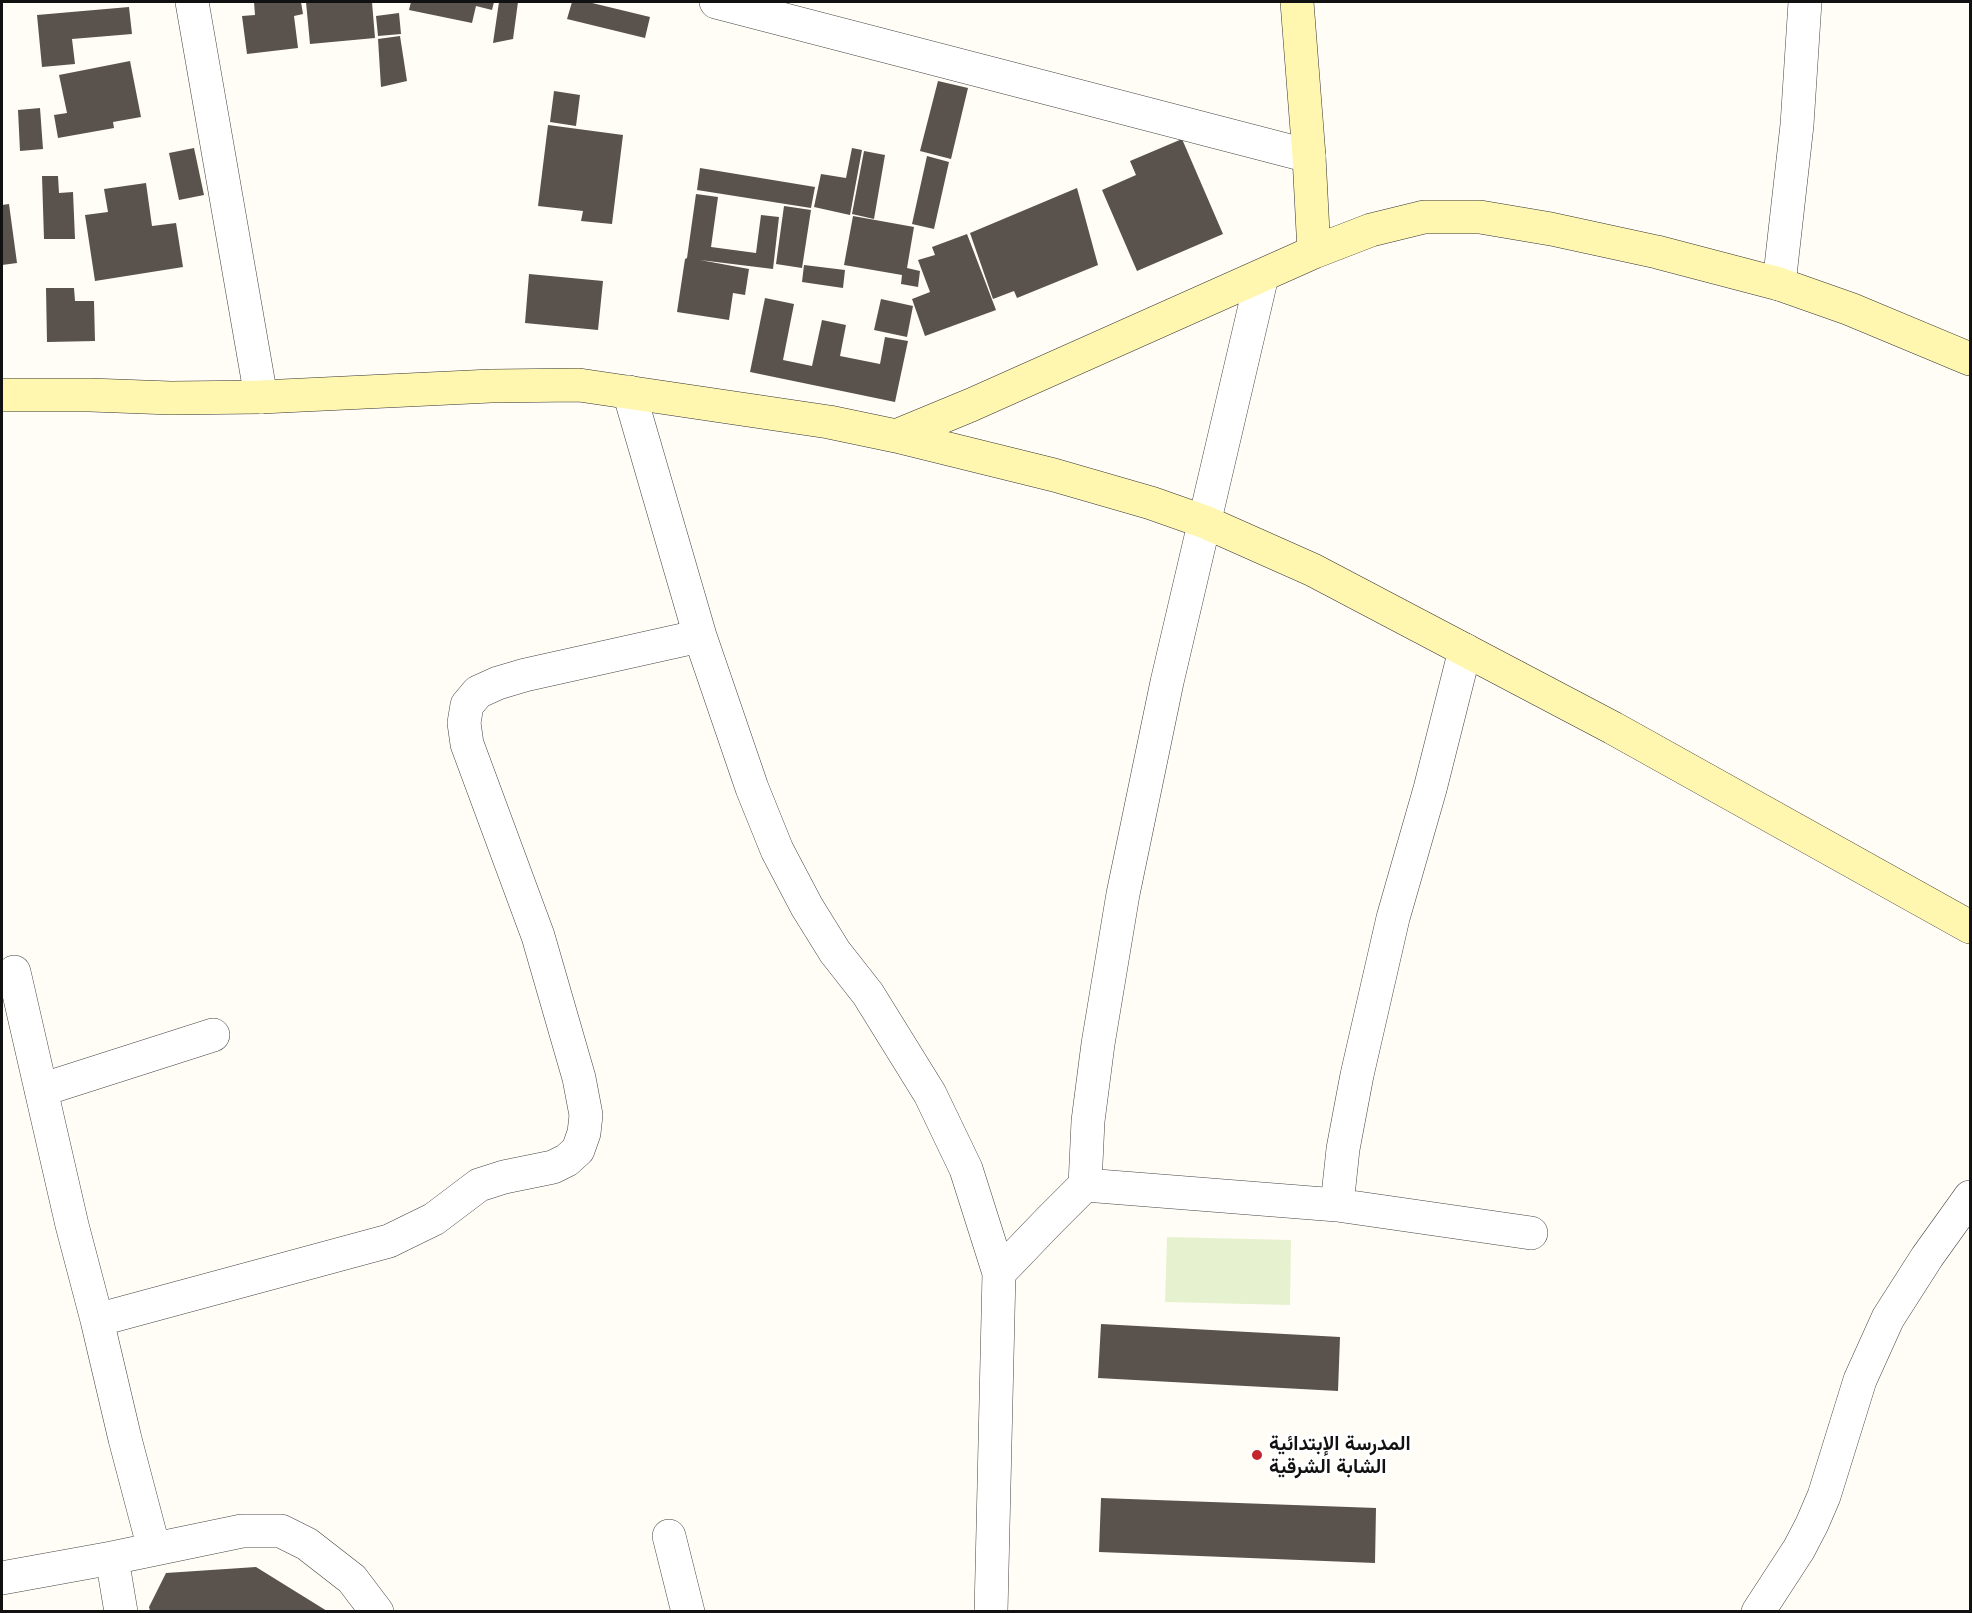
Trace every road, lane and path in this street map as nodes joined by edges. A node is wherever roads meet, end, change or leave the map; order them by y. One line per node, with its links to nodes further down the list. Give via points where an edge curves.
1 (192, 2): 13 (street)
2 (716, 2): 5 (street)
3 (1297, 2): 6 (main road)
4 (1805, 2): 9 (street, via 1797,124)
5 (803, 13): 6 (street)
6 (1309, 156): 7 (main road)
7 (1314, 252): 8 (main road); 9 (main road, via 1371,230 1424,217 1480,217 1657,252)
8 (1262, 276): 14 (main road); 15 (street)
9 (1779, 284): 10 (main road)
10 (1971, 359)
11 (629, 392): 13 (main road, via 538,384); 14 (main road, via 765,411); 16 (street)
12 (2, 395): 13 (main road)
13 (261, 397)
14 (896, 436): 15 (main road, via 1109,490)
15 (1205, 522): 17 (main road, via 1313,570); 22 (street, via 1123,894 1098,1044)
16 (700, 636): 26 (street, via 777,850 807,907 868,994 930,1094 966,1169); 27 (street, via 525,675 478,692 467,705 466,744 538,936 579,1078 586,1115 578,1150 553,1167 478,1185 434,1219 389,1241)
17 (1465, 650): 18 (main road); 24 (street, via 1393,918 1343,1149)
18 (1971, 927)
19 (14, 972): 21 (street)
20 (213, 1035): 21 (street)
21 (41, 1090): 27 (street)
22 (1085, 1185): 24 (street); 26 (street)
23 (1971, 1197): 36 (street, via 1887,1318 1860,1380 1812,1524)
24 (1337, 1205): 25 (street)
25 (1531, 1233)
26 (999, 1273): 35 (street)
27 (97, 1320): 29 (street)
28 (669, 1536): 34 (street)
29 (154, 1549): 30 (street); 33 (street, via 242,1531 281,1531 307,1544 352,1580)
30 (112, 1558): 31 (street); 32 (street)
31 (2, 1578)
32 (121, 1611)
33 (377, 1611)
34 (688, 1611)
35 (991, 1611)
36 (1758, 1611)

